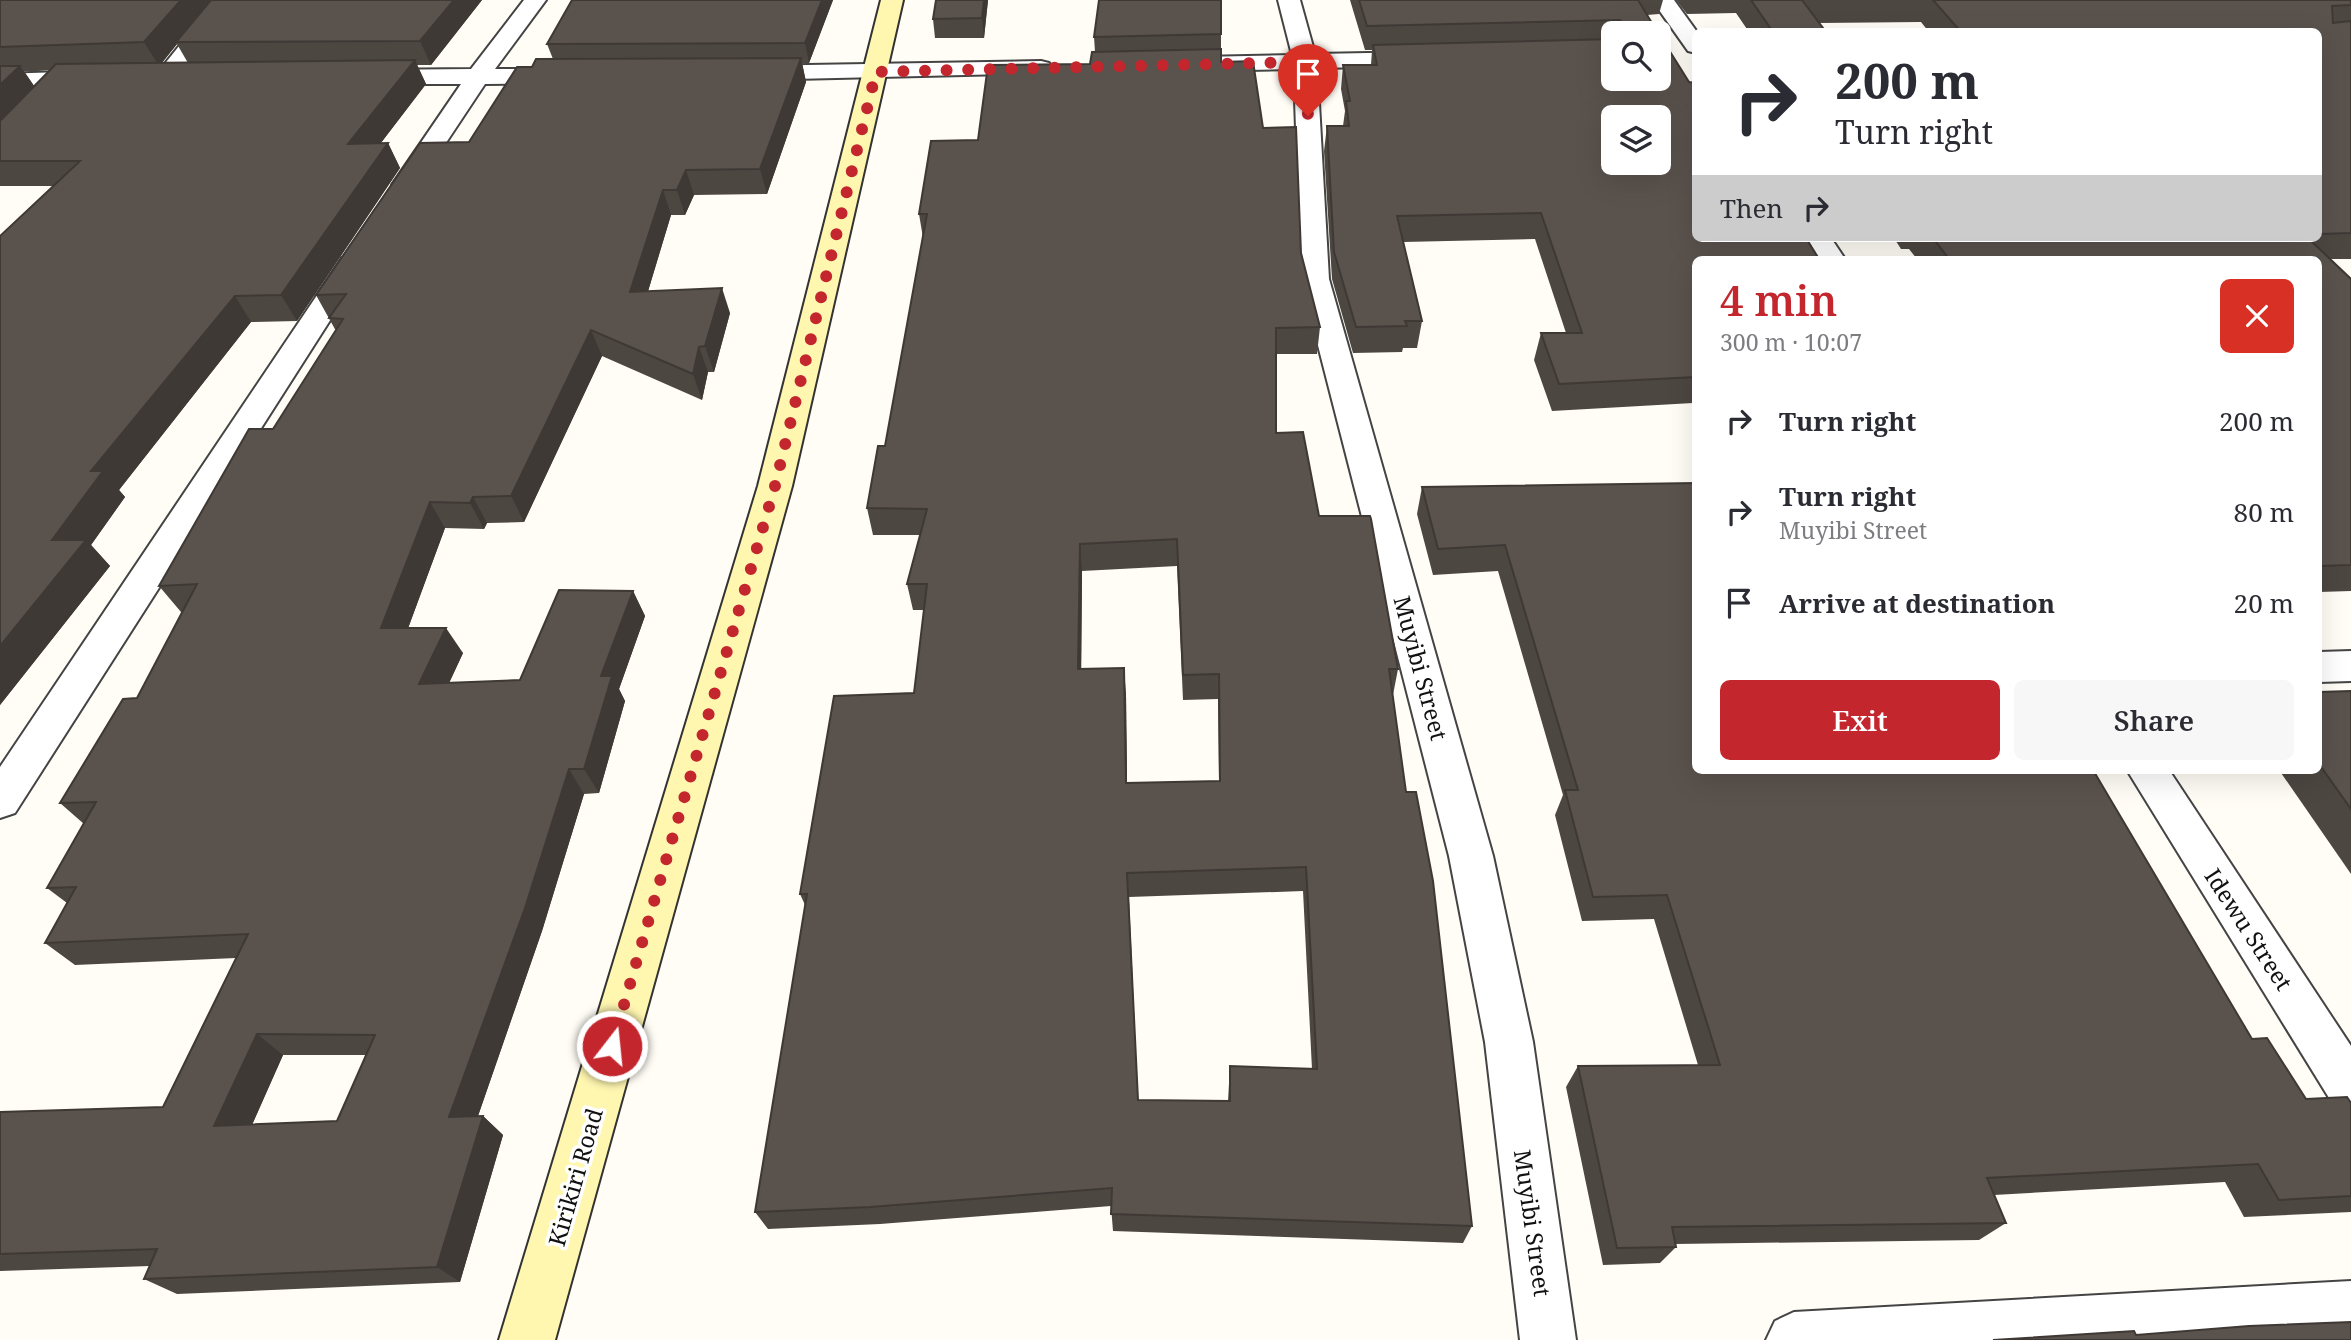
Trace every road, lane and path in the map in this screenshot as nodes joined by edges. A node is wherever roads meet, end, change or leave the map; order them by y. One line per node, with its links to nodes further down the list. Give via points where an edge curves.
1 (228, 0): 16 (street)
2 (535, 0): 20 (street)
3 (892, 0): 13 (main road, Kirikiri Road)
4 (1289, 0): 10 (street, Muyibi Street)
5 (1663, 0): 6 (street)
6 (1692, 40)
7 (1692, 52): 8 (street)
8 (1671, 53)
9 (1439, 58): 10 (street)
10 (1305, 62): 11 (street); 34 (street, Muyibi Street, via 1315,279 1471,856 1509,1042)
11 (1181, 65)
12 (1070, 67): 13 (street)
13 (876, 72): 14 (street); 33 (main road, Kirikiri Road, via 775,486)
14 (725, 74)
15 (587, 75): 20 (street)
16 (167, 76): 17 (street); 19 (street)
17 (194, 76)
18 (342, 76): 20 (street)
19 (141, 77)
20 (477, 77): 25 (street)
21 (115, 78): 22 (street)
22 (64, 79): 23 (street); 24 (street)
23 (0, 81)
24 (37, 108)
25 (388, 211)
26 (365, 244): 30 (street)
27 (2351, 666): 28 (street)
28 (2322, 667)
29 (2150, 774): 31 (street, Idewu Street)
30 (0, 801)
31 (2351, 1089)
32 (2351, 1308): 35 (street)
33 (527, 1340)
34 (1548, 1340)
35 (1794, 1340)

